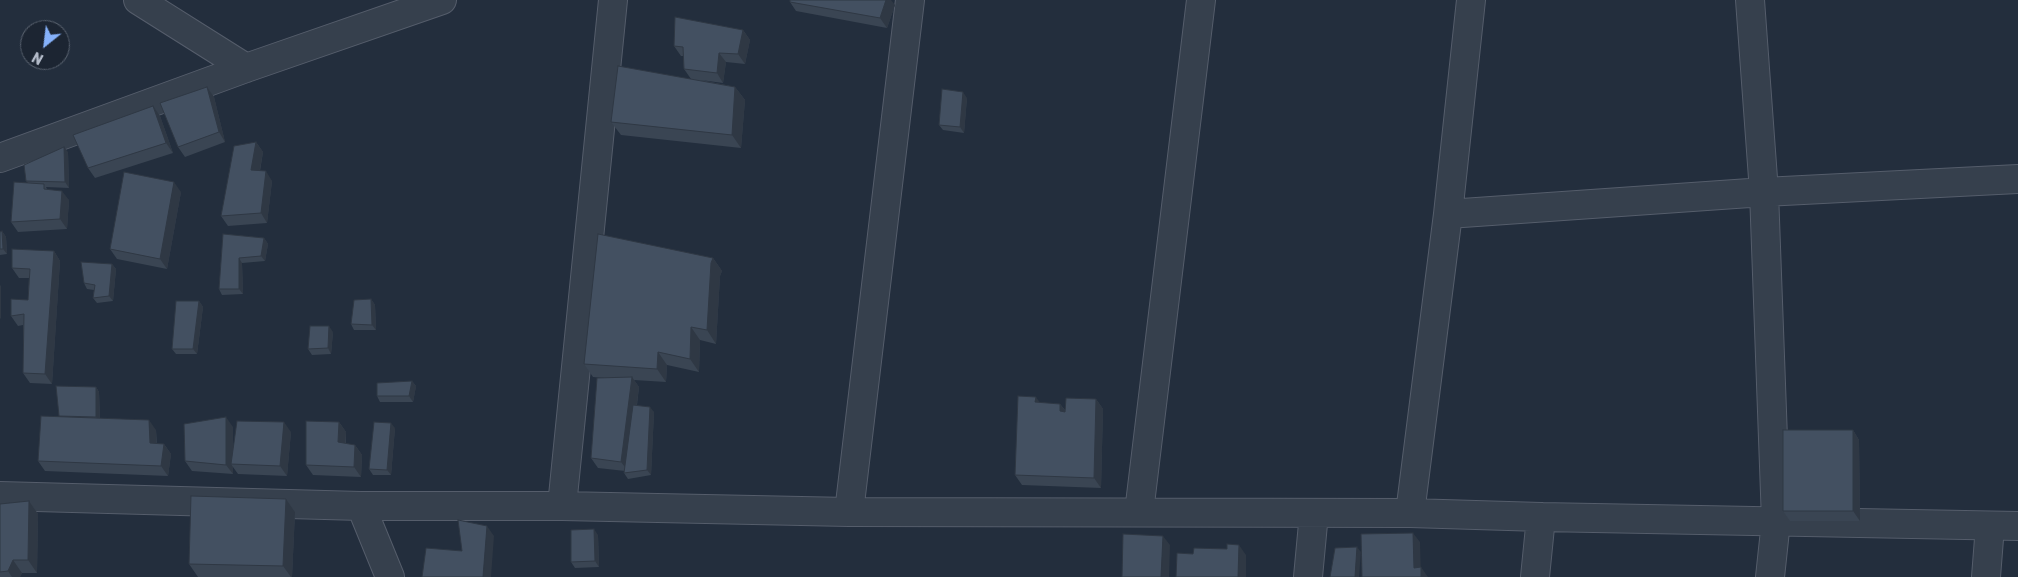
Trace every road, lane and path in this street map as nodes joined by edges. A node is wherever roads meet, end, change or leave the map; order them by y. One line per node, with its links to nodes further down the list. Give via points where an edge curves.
1 (138, 0): 8 (street)
2 (442, 0): 8 (street)
3 (612, 0): 15 (street)
4 (910, 0): 16 (street)
5 (1201, 0): 17 (street)
6 (1471, 0): 12 (street)
7 (1750, 0): 11 (street)
8 (246, 68): 9 (street)
9 (0, 158)
10 (2018, 178): 11 (street)
11 (1764, 192): 12 (street); 21 (street)
12 (1448, 214): 19 (street)
13 (0, 496): 14 (street)
14 (361, 506): 15 (street); 24 (street)
15 (562, 506): 16 (street)
16 (849, 512): 17 (street)
17 (1140, 512): 18 (street)
18 (1314, 513): 19 (street); 25 (street)
19 (1410, 513): 20 (street)
20 (1541, 517): 21 (street); 26 (street)
21 (1776, 521): 22 (street); 27 (street)
22 (1990, 526): 23 (street); 28 (street)
23 (2018, 526)
24 (390, 577)
25 (1308, 577)
26 (1535, 577)
27 (1770, 577)
28 (1986, 577)

